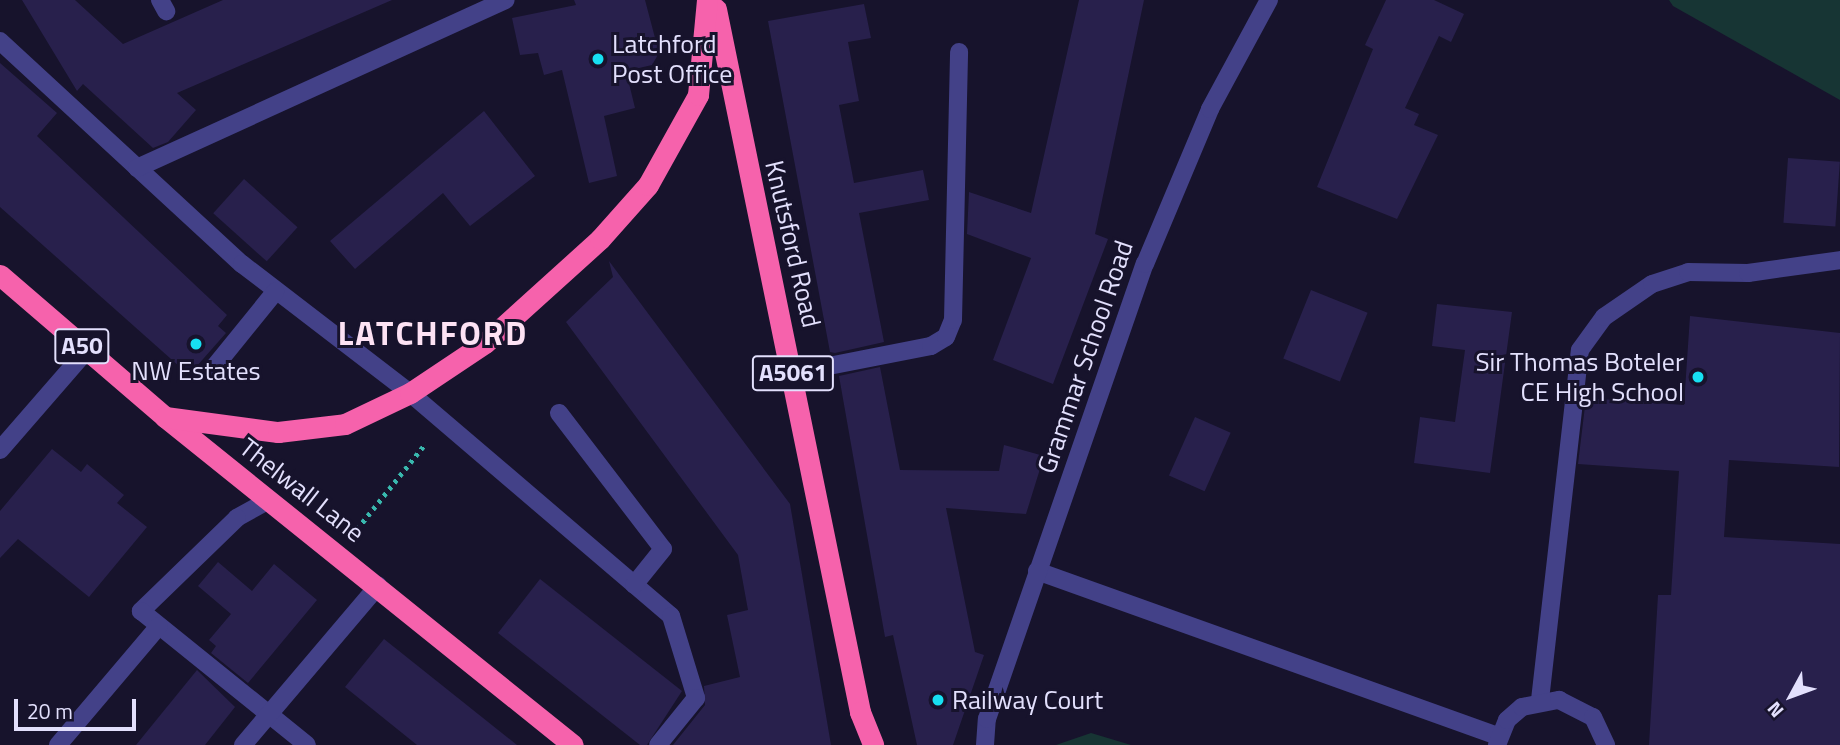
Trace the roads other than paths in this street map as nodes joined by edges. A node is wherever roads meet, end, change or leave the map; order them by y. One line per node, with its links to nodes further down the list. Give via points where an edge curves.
1 (505, 0): 7 (street)
2 (708, 0): 14 (highway, A50, via 698,95 648,185 544,293 485,343)
3 (714, 0): 13 (highway, Knutsford Road / A5061)
4 (1269, 0): 19 (street, Grammar School Road, via 1175,187)
5 (0, 41): 7 (street)
6 (959, 52): 13 (street, via 953,320 946,337 930,346)
7 (136, 168): 10 (street)
8 (1840, 260): 23 (street, via 1748,273 1688,272 1653,284 1604,317 1580,350)
9 (0, 275): 11 (highway, Thelwall Lane / A50)
10 (275, 292): 12 (street); 14 (street)
11 (87, 350): 16 (highway, Thelwall Lane / A50); 17 (street)
12 (211, 371)
13 (793, 373): 31 (highway, Knutsford Road / A5061, via 860,712)
14 (410, 393): 16 (highway, A50, via 345,424 303,432 237,431); 20 (street)
15 (559, 413): 20 (street, via 663,549)
16 (165, 417): 18 (highway, Thelwall Lane)
17 (0, 450)
18 (270, 500): 21 (highway, Thelwall Lane); 22 (street, via 237,518 141,611)
19 (1037, 571): 25 (street); 32 (street, Grammar School Road, via 987,719)
20 (634, 585): 30 (street, via 671,617 696,698)
21 (378, 586): 24 (street); 29 (highway, Thelwall Lane)
22 (159, 626): 24 (street); 26 (street)
23 (1540, 700): 25 (street, via 1515,714); 33 (street, via 1577,706 1593,717)
24 (269, 715): 27 (street); 28 (street)
25 (1498, 741)
26 (58, 745)
27 (243, 745)
28 (307, 745)
29 (573, 745)
30 (658, 745)
31 (873, 745)
32 (985, 745)
33 (1606, 745)

